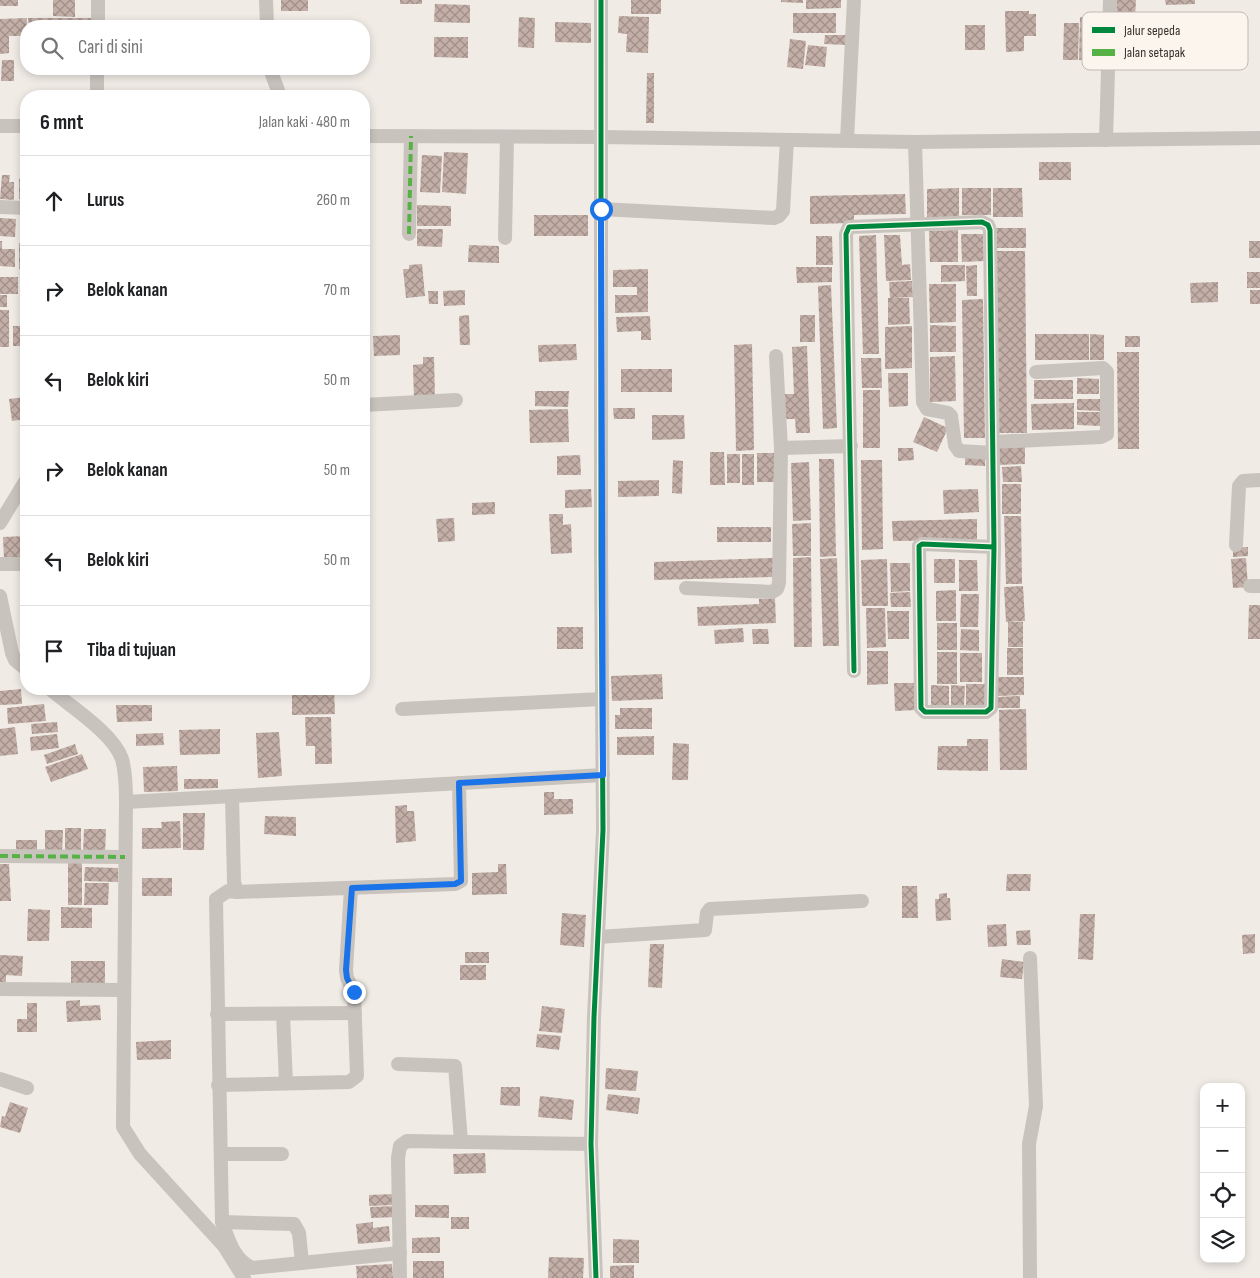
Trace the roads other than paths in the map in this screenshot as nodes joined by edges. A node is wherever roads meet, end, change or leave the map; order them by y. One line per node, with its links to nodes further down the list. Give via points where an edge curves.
1 (98, 0): 5 (street)
2 (266, 0): 6 (street)
3 (601, 0): 17 (street)
4 (854, 0): 20 (street)
5 (98, 20)
6 (267, 20)
7 (1108, 70): 21 (street)
8 (97, 75): 10 (street)
9 (272, 75): 11 (street)
10 (97, 90)
11 (278, 90)
12 (0, 126): 13 (street)
13 (20, 126)
14 (370, 136): 15 (street)
15 (411, 136): 16 (street); 27 (street)
16 (507, 136): 17 (street); 28 (street)
17 (601, 137): 19 (street); 25 (street)
18 (1260, 138): 21 (street)
19 (787, 140): 20 (street); 25 (street, via 783,211 774,218)
20 (848, 140): 22 (street)
21 (1106, 140): 22 (street)
22 (915, 142): 26 (street)
23 (0, 208): 24 (street)
24 (20, 208)
25 (601, 209): 48 (street)
26 (917, 223): 33 (street, via 849,227 846,231); 35 (street, via 923,402 927,409 948,413 955,445 960,451); 35 (street, via 982,222 990,230)
27 (409, 234)
28 (505, 238)
29 (776, 356): 34 (street)
30 (1036, 372): 35 (street, via 1103,368 1107,372 1107,434)
31 (456, 400): 32 (street)
32 (370, 405)
33 (851, 446): 34 (street); 46 (street)
34 (781, 448): 43 (street, via 779,583 776,589 772,592)
35 (993, 448): 40 (street)
36 (1260, 480): 39 (street, via 1243,481 1239,486)
37 (20, 490): 38 (street)
38 (0, 523)
39 (1236, 545)
40 (994, 546): 40 (street, via 920,546 921,708 925,712 986,712 991,708)
41 (0, 564): 42 (street)
42 (20, 564)
43 (686, 588)
44 (0, 596): 45 (street, via 12,653)
45 (20, 664)
46 (854, 671)
47 (57, 695): 53 (street, via 115,746 122,761)
48 (602, 699): 49 (street); 50 (street)
49 (402, 710)
50 (603, 775): 51 (street); 59 (street)
51 (459, 783): 52 (street); 56 (street, via 461,881 455,884)
52 (232, 796): 53 (street); 57 (street)
53 (126, 802): 55 (street)
54 (0, 856): 55 (street)
55 (125, 857): 62 (street)
56 (352, 888): 57 (street); 63 (street, via 346,970 354,992)
57 (237, 892): 64 (street, via 228,891 216,899)
58 (862, 901): 59 (street, via 710,909 705,930 699,932)
59 (598, 937): 72 (street)
60 (1030, 958): 81 (street, via 1036,1106 1029,1144)
61 (0, 990): 62 (street)
62 (123, 990): 78 (street, via 122,1127 140,1154 224,1246)
63 (355, 1012): 65 (street); 68 (street, via 357,1076 353,1080)
64 (217, 1014): 65 (street); 69 (street)
65 (283, 1014): 68 (street)
66 (398, 1064): 71 (street, via 455,1066)
67 (0, 1079): 70 (street)
68 (286, 1083): 69 (street)
69 (218, 1085): 73 (street)
70 (27, 1088)
71 (460, 1141): 72 (street); 76 (street, via 406,1141 400,1146)
72 (591, 1144): 80 (street)
73 (222, 1154): 74 (street); 75 (street)
74 (282, 1154)
75 (222, 1222): 77 (street, via 235,1254 243,1264 252,1268); 77 (street, via 294,1224 299,1233)
76 (400, 1253): 77 (street); 79 (street)
77 (302, 1263)
78 (244, 1278)
79 (400, 1278)
80 (596, 1278)
81 (1030, 1278)

